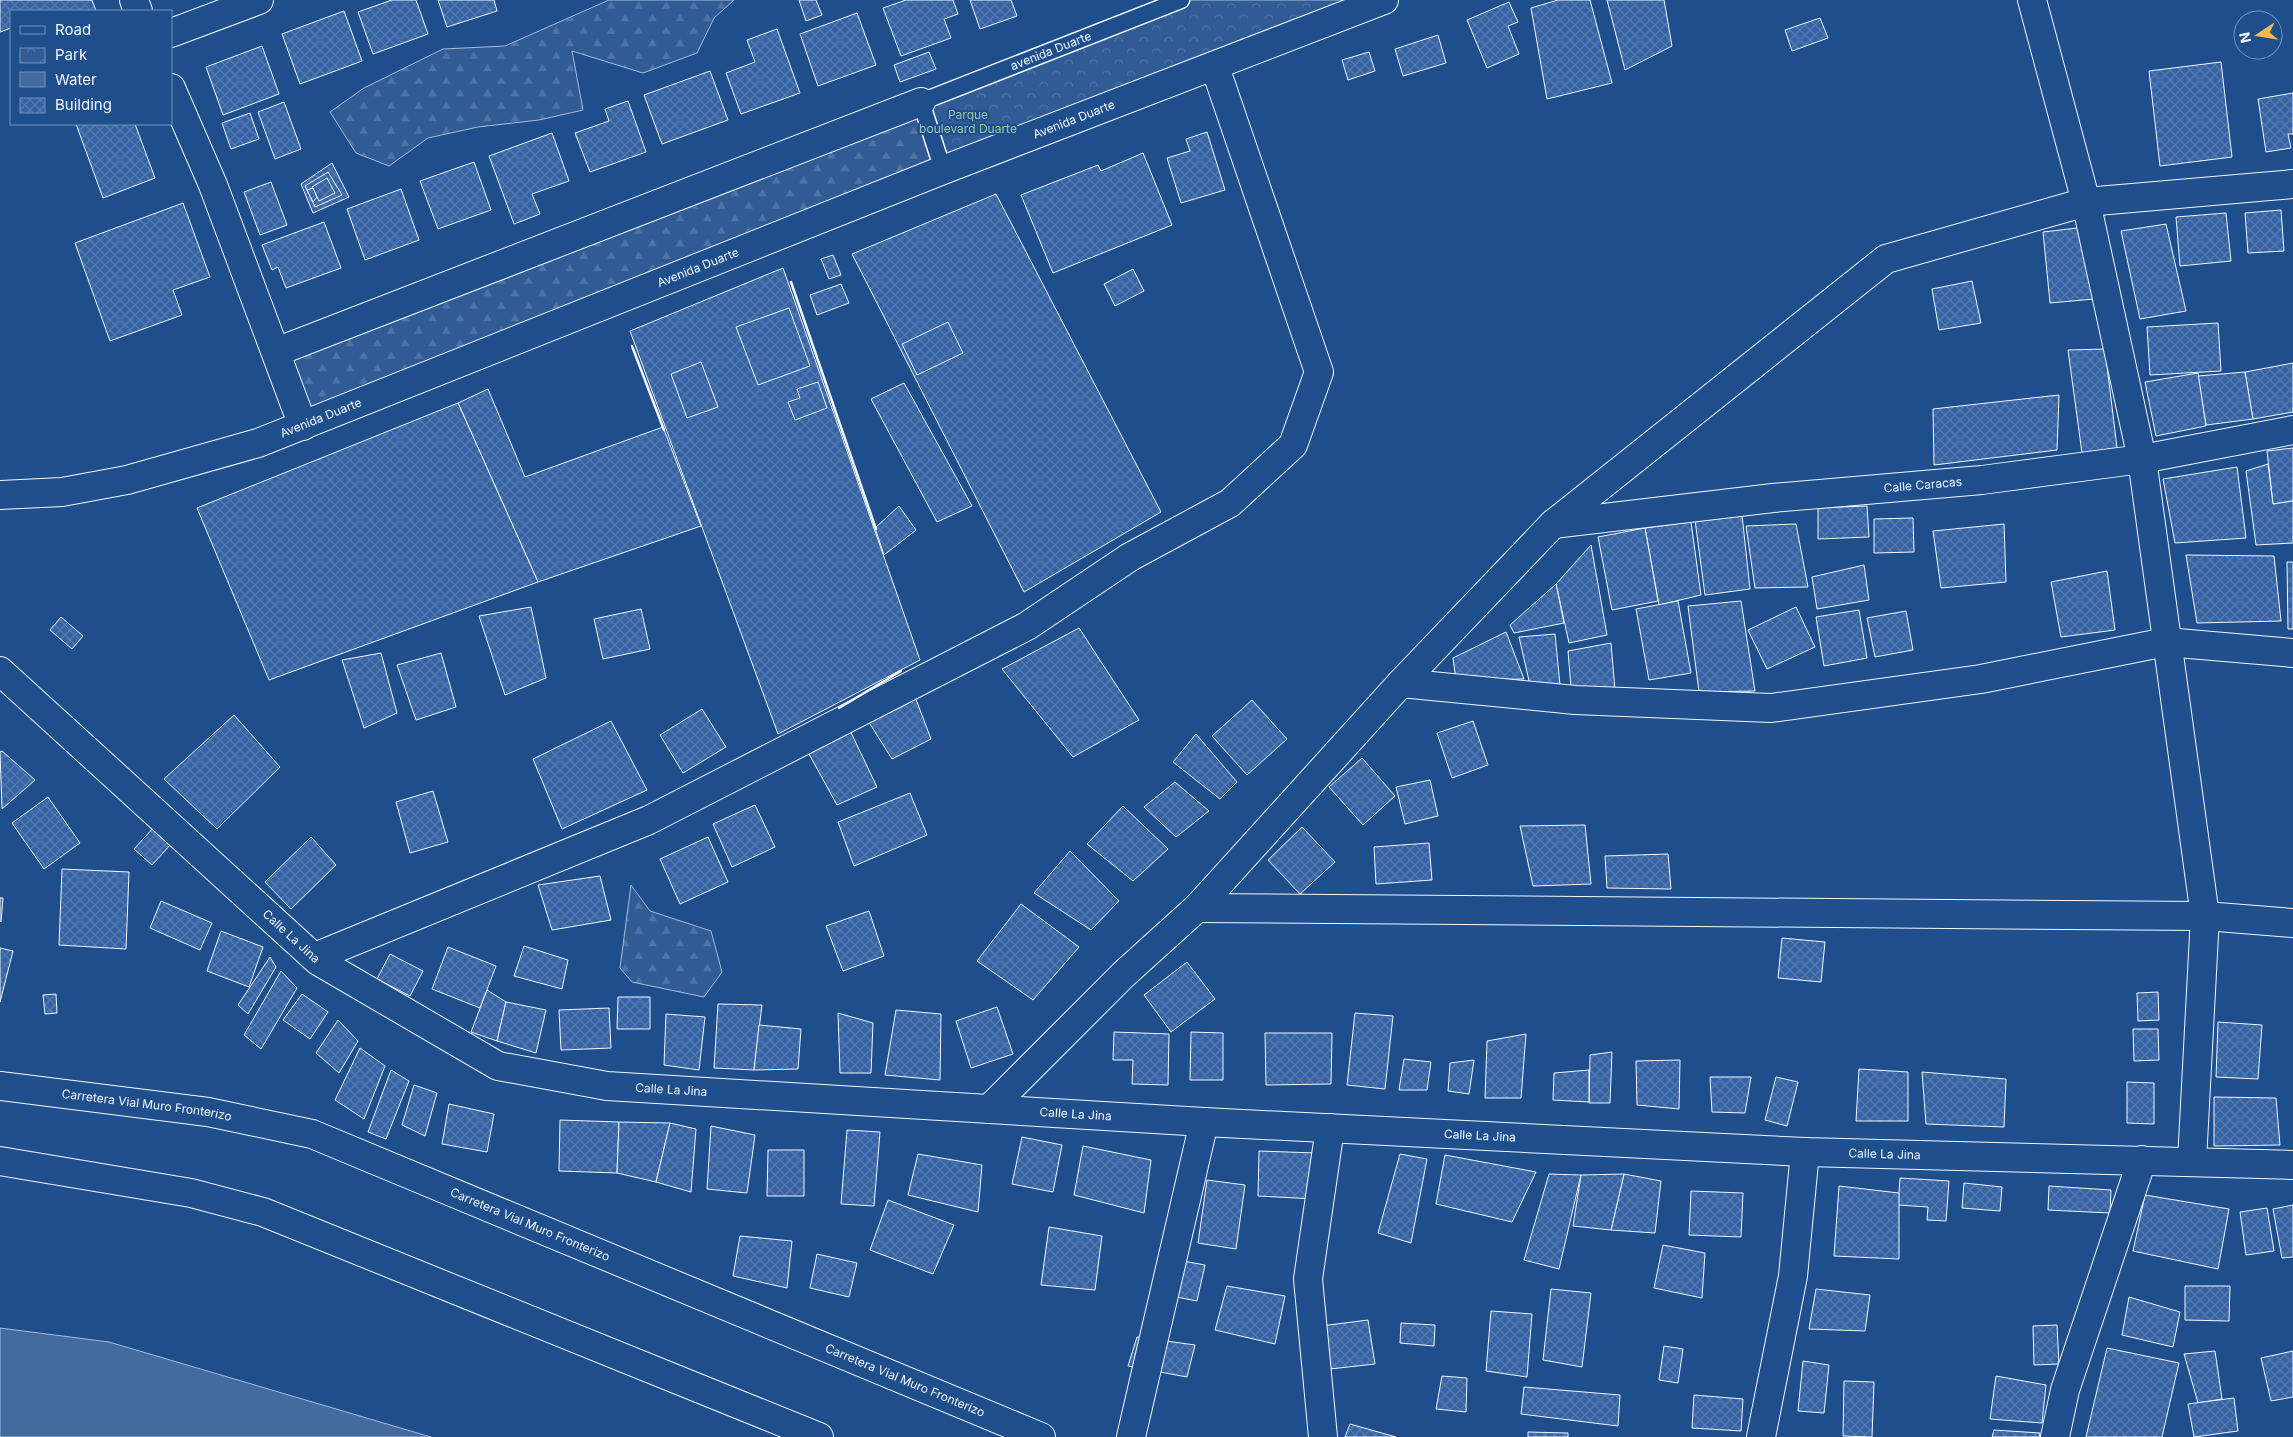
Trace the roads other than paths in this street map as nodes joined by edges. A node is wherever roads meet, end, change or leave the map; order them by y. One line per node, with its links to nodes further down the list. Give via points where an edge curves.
1 (259, 0): 5 (street)
2 (1182, 0): 8 (lane, avenida Duarte)
3 (1384, 0): 6 (street, Avenida Duarte)
4 (2032, 0): 11 (street)
5 (172, 33)
6 (1214, 67): 9 (street, Avenida Duarte); 25 (street, via 1319,372 1293,444 1230,502 1130,557 1027,626 649,820)
7 (172, 90): 12 (street, via 213,185)
8 (921, 102): 9 (lane); 12 (street)
9 (943, 170): 13 (street, Avenida Duarte)
10 (2293, 184): 11 (street)
11 (2086, 202): 15 (street); 17 (street, via 1886,258)
12 (276, 352): 13 (street)
13 (303, 426): 16 (street, Avenida Duarte, via 258,444 127,480 62,492)
14 (2293, 430): 15 (street, Calle Caracas)
15 (2142, 459): 17 (street, Calle Caracas, via 1982,480 1772,498); 18 (street)
16 (0, 495)
17 (1553, 524): 21 (street)
18 (2166, 642): 19 (street); 21 (street, via 1981,679 1771,708 1575,700); 23 (street)
19 (2293, 653)
20 (0, 671): 25 (street, Calle La Jina)
21 (1401, 683): 22 (street)
22 (1197, 908): 23 (street); 27 (street, via 1124,974)
23 (2205, 916): 24 (street); 32 (street)
24 (2293, 923)
25 (314, 957): 27 (street, Calle La Jina, via 498,1066 606,1086)
26 (0, 1086): 36 (street, Carretera Vial Muro Fronterizo, via 208,1112 312,1134)
27 (989, 1109): 28 (street, Calle La Jina)
28 (1204, 1122): 29 (street, Calle La Jina); 37 (street)
29 (1330, 1128): 30 (street, Calle La Jina); 38 (street, via 1308,1279)
30 (1805, 1152): 31 (street, Calle La Jina); 39 (street, via 1793,1276)
31 (2142, 1160): 32 (street, Calle La Jina); 40 (street, via 2065,1390)
32 (2192, 1161): 34 (street, Calle La Jina)
33 (0, 1162): 35 (street, via 191,1193 263,1212)
34 (2293, 1165)
35 (819, 1437)
36 (1041, 1437)
37 (1131, 1437)
38 (1323, 1437)
39 (1761, 1437)
40 (2055, 1437)

